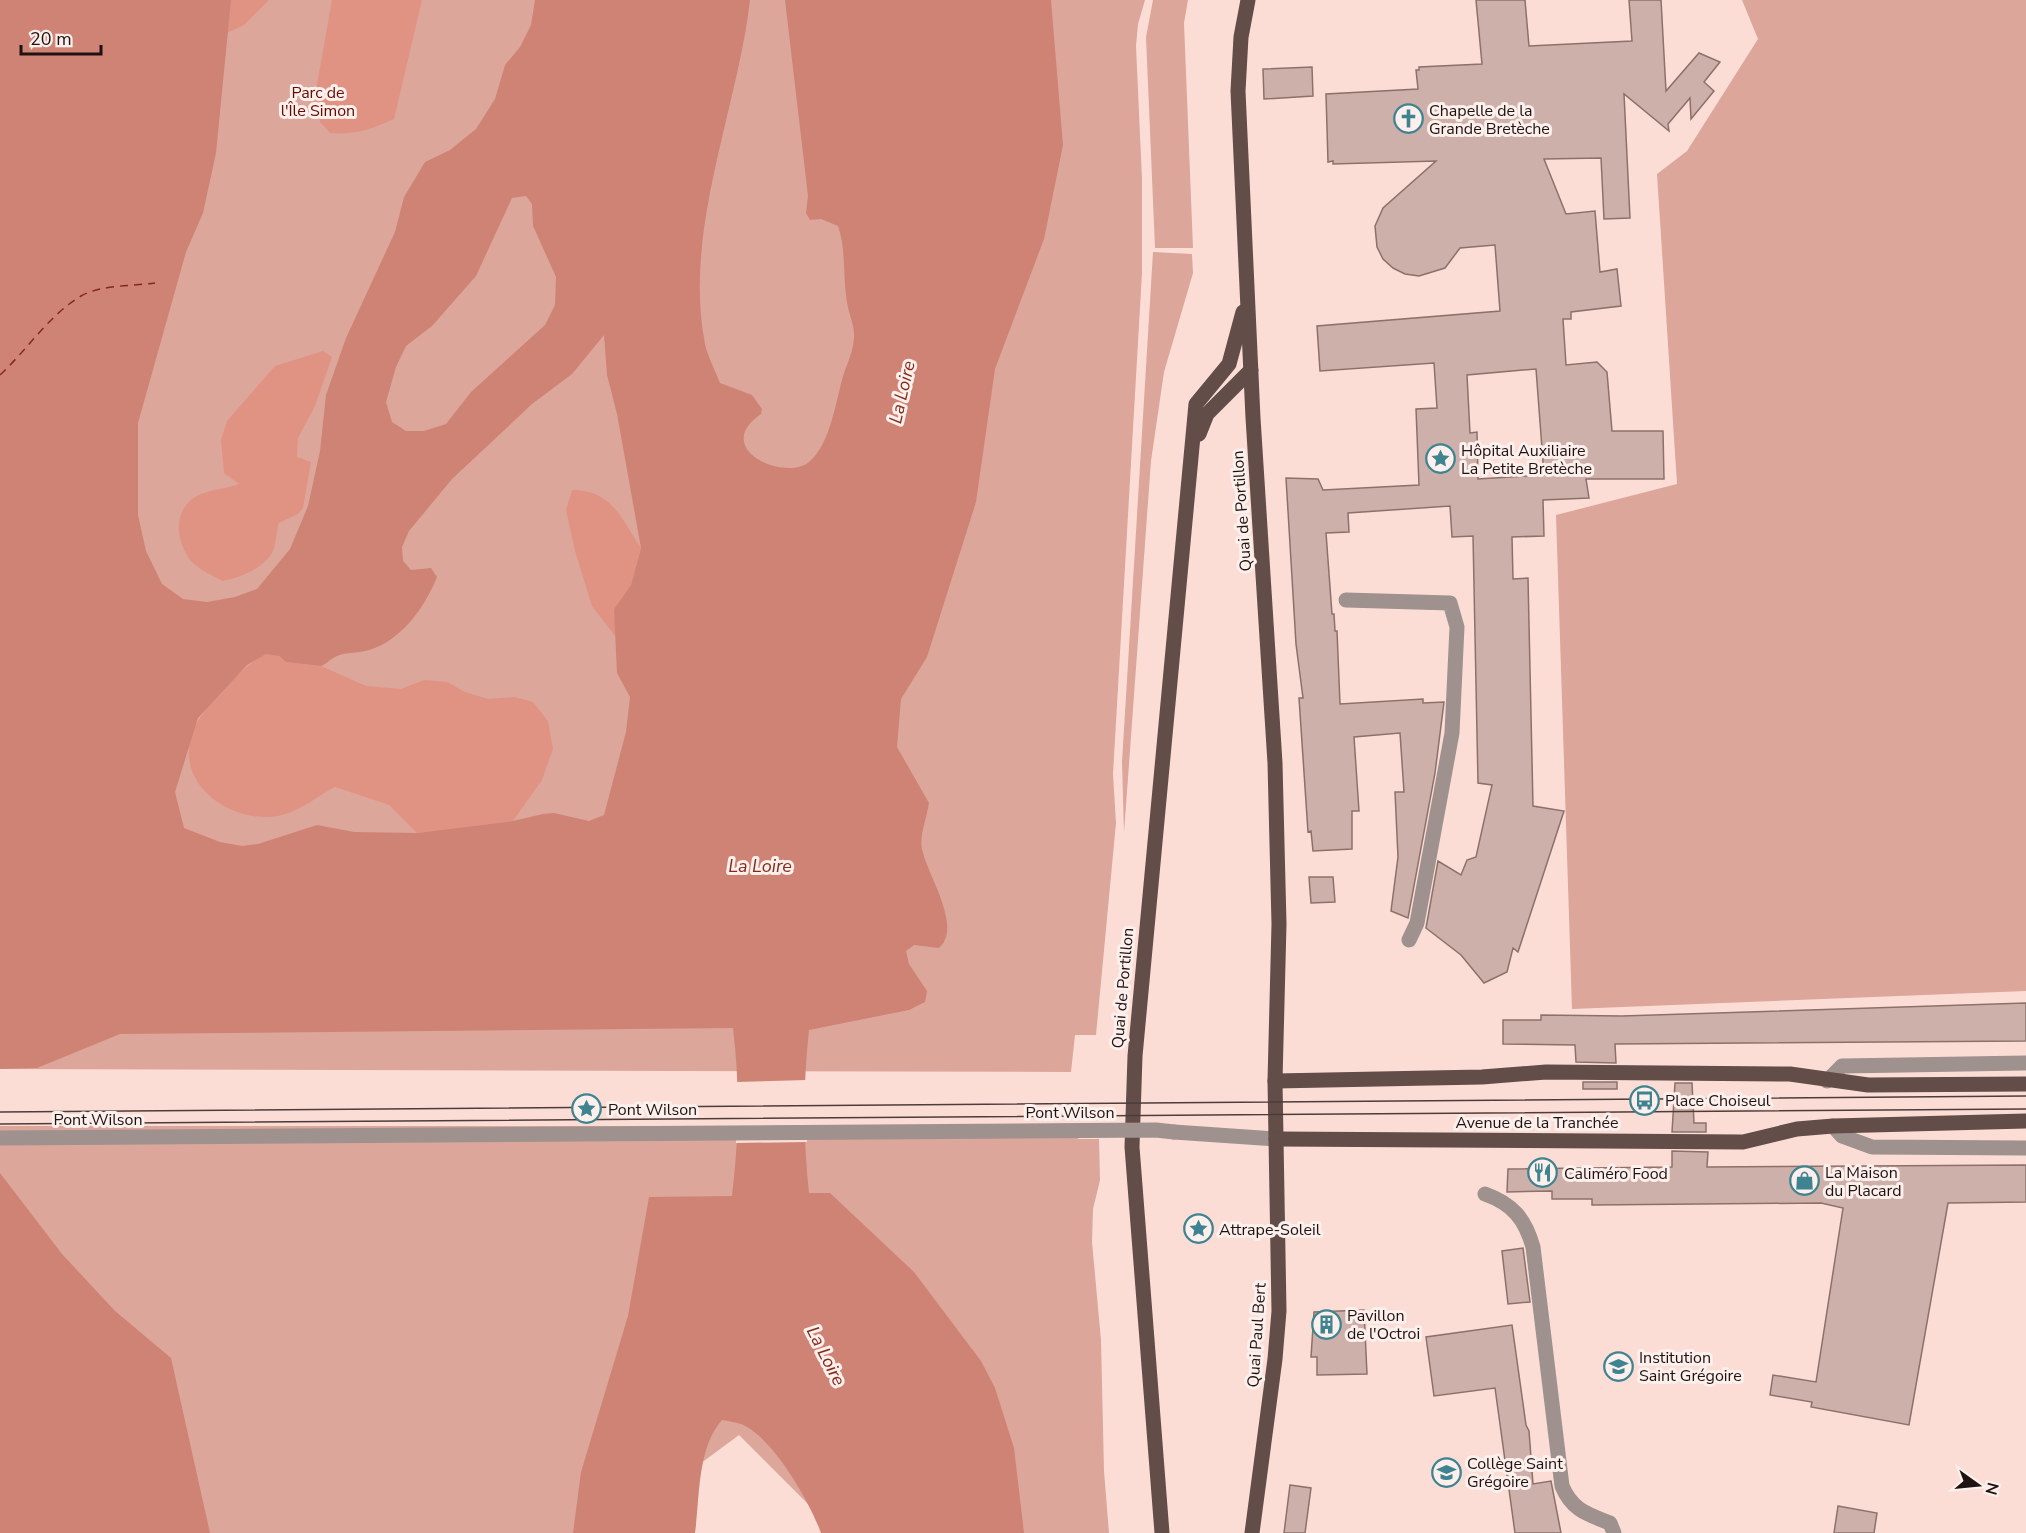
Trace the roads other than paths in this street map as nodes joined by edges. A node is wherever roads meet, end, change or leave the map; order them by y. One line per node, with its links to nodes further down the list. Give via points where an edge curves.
1 (1248, 0): 2 (main road, Quai de Portillon, via 1238,92)
2 (1247, 297): 3 (main road, Quai de Portillon); 4 (main road, Quai de Portillon, via 1229,364 1196,404)
3 (1251, 370): 4 (main road, Quai de Portillon, via 1207,414); 8 (main road, Quai de Portillon, via 1277,817 1279,1000)
4 (1194, 448): 17 (main road, Quai de Portillon, via 1135,1056 1132,1147)
5 (1346, 600): 6 (street, via 1450,603 1457,627 1452,733 1417,923)
6 (1409, 940)
7 (2026, 1063): 9 (street, via 1842,1066)
8 (1275, 1081): 9 (main road, via 1557,1072 1790,1074); 14 (main road, Quai de Portillon)
9 (1827, 1081): 10 (main road, via 1868,1085)
10 (2026, 1084)
11 (2026, 1121): 12 (main road, Avenue de la Tranchée)
12 (1833, 1126): 14 (main road, Avenue de la Tranchée, via 1797,1129 1743,1142); 15 (street, via 1842,1136 1872,1147)
13 (0, 1138): 14 (street, Pont Wilson, bridge, via 1156,1130)
14 (1276, 1139): 18 (main road, Quai Paul Bert, via 1279,1311)
15 (2026, 1148)
16 (1485, 1194): 19 (street, via 1504,1201 1516,1213 1529,1232 1533,1247 1562,1486 1576,1510 1610,1523)
17 (1162, 1533)
18 (1252, 1533)
19 (1614, 1533)

